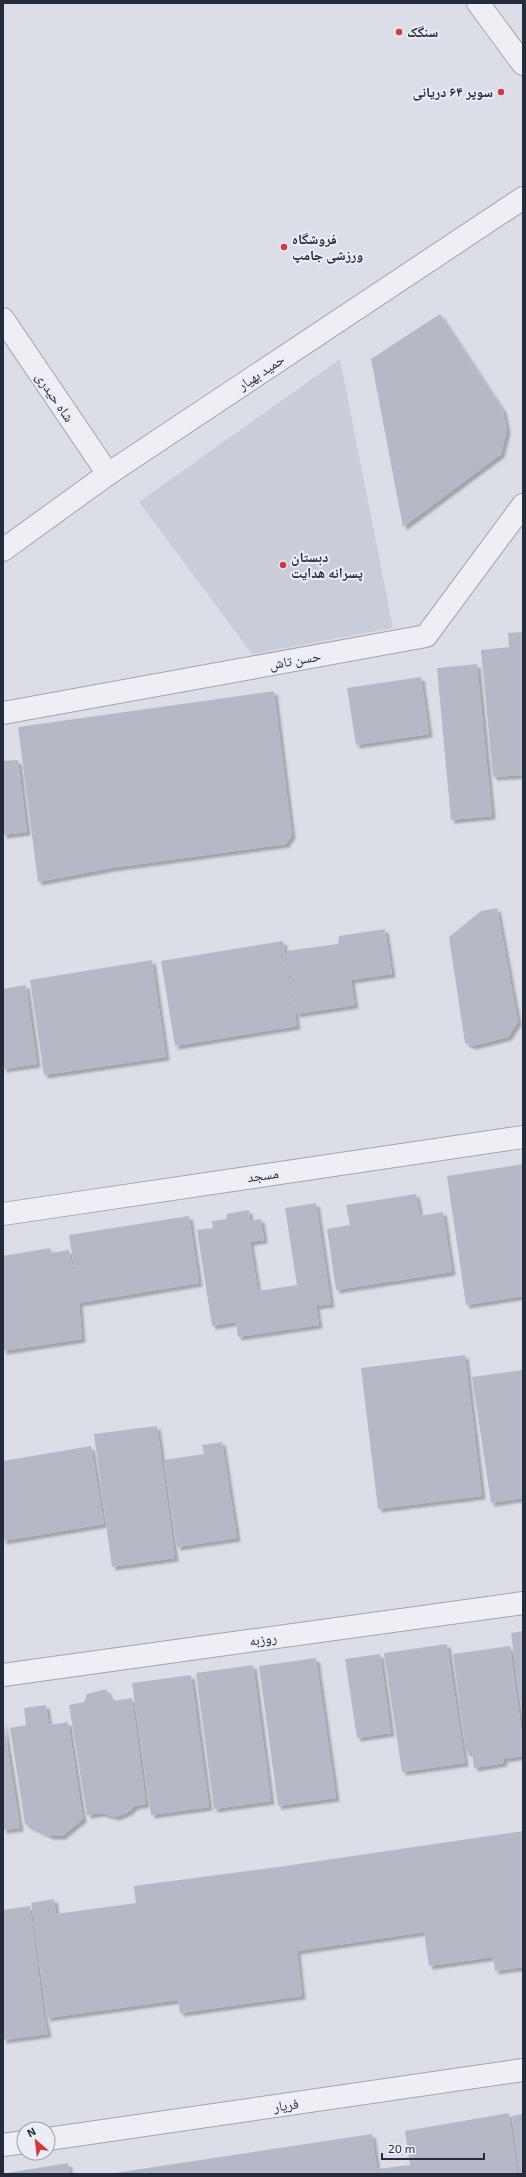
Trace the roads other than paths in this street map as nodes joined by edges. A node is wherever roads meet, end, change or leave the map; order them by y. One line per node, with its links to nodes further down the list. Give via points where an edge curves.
1 (478, 3): 2 (street)
2 (523, 64)
3 (523, 198): 5 (street, حمید بهیار)
4 (3, 319): 5 (street, شاه حیدری)
5 (108, 474): 7 (street, حمید بهیار)
6 (523, 506): 8 (street, حسن تاش, via 426,636)
7 (3, 550)
8 (3, 713)
9 (523, 1137): 10 (street, مسجد)
10 (3, 1214)
11 (523, 1603): 12 (street, روزبه)
12 (3, 1675)
13 (523, 2070): 14 (street, فریار)
14 (56, 2138)
15 (16, 2144): 16 (street)
16 (3, 2146)

